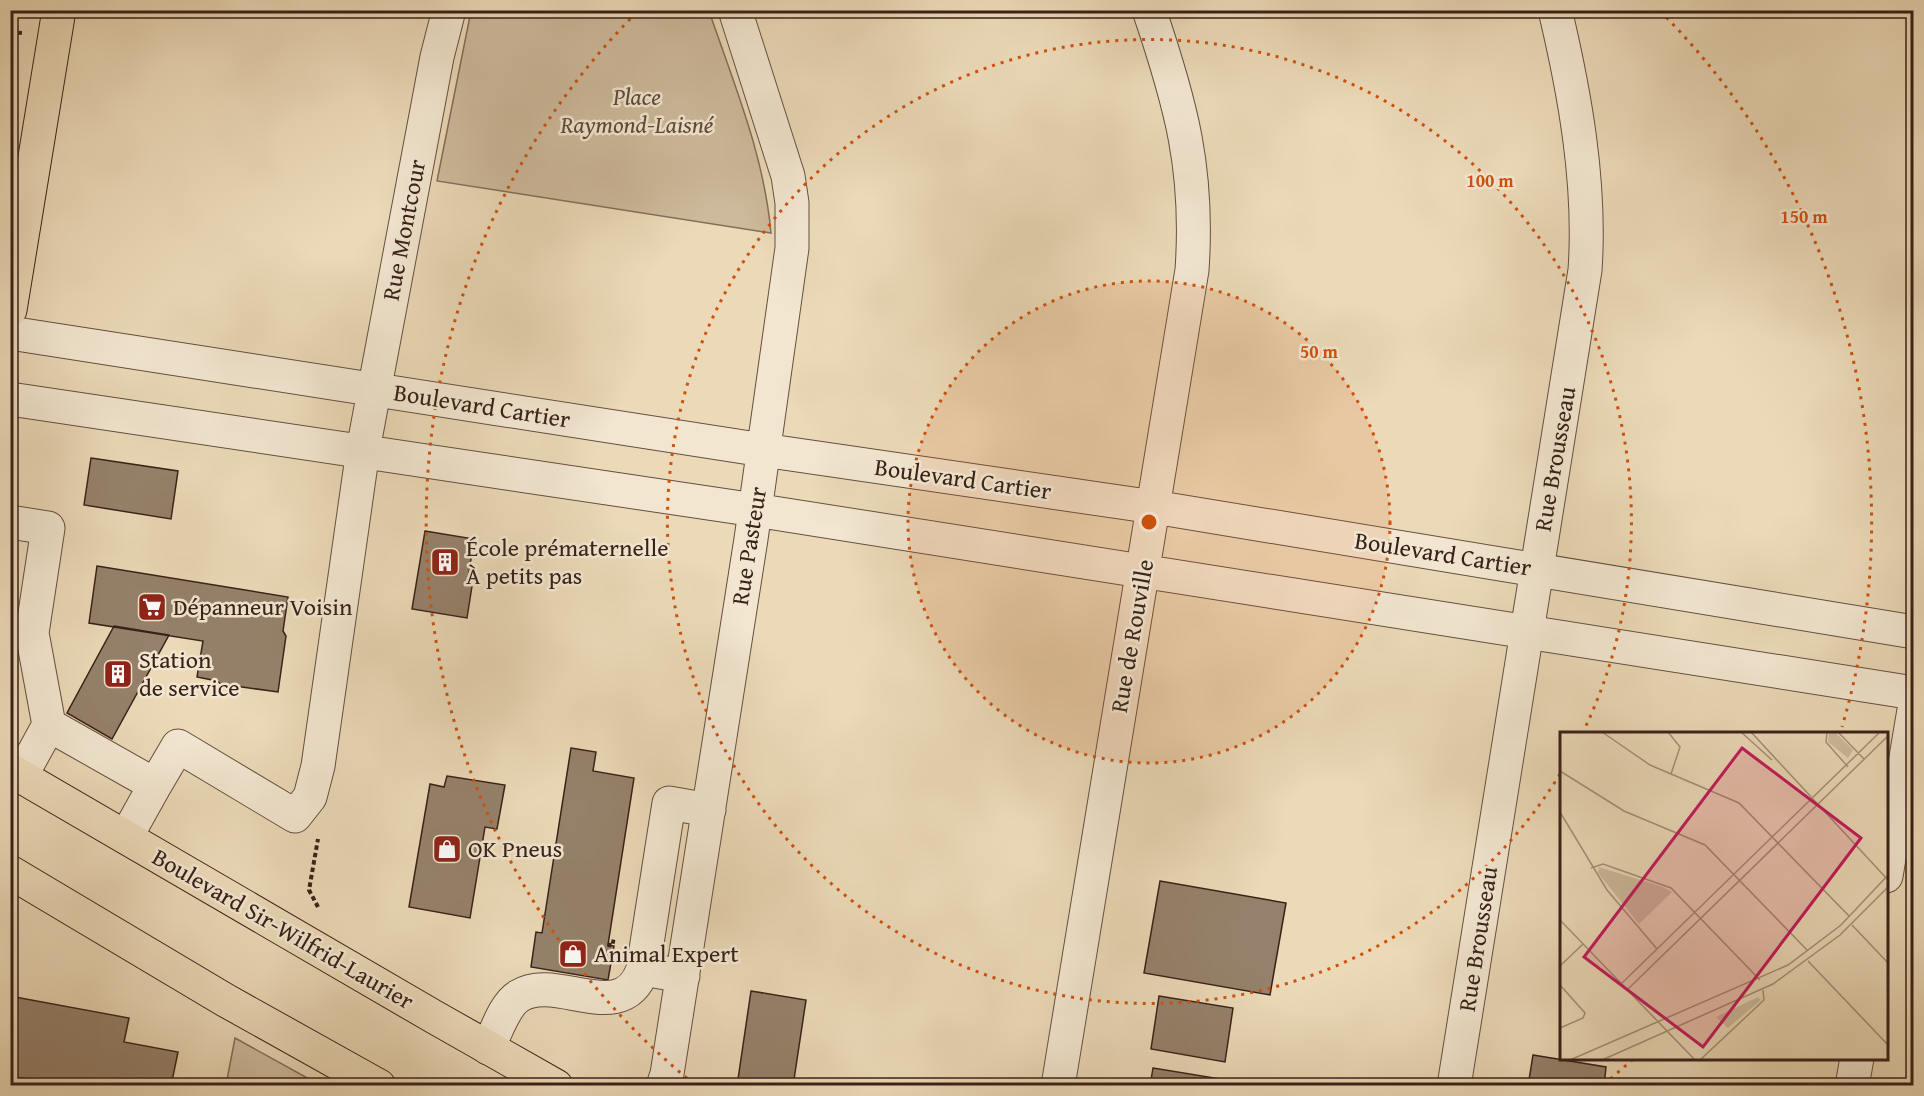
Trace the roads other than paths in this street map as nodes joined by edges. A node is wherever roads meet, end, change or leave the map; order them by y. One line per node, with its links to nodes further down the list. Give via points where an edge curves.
1 (58, 10): 6 (main road)
2 (448, 10): 8 (street, Rue Montcour)
3 (735, 10): 11 (street, Rue Pasteur, via 781,150 792,203 792,248)
4 (1149, 10): 12 (street, Rue de Rouville, via 1182,115 1194,212 1192,270)
5 (1555, 10): 15 (street, Rue Brousseau, via 1581,157 1588,233 1576,337)
6 (10, 310)
7 (10, 333): 8 (street, Boulevard Cartier)
8 (374, 389): 10 (street, Rue Montcour); 11 (street, Boulevard Cartier)
9 (10, 399): 10 (street)
10 (363, 450): 13 (street); 24 (street, Rue Montcour, via 318,766 310,797 295,816 178,746)
11 (763, 450): 12 (street, Boulevard Cartier); 13 (street, Rue Pasteur)
12 (1154, 507): 15 (street, Boulevard Cartier); 16 (street, Rue de Rouville)
13 (755, 510): 16 (street); 25 (street, Rue Pasteur)
14 (10, 522): 17 (street, via 48,528)
15 (1537, 570): 18 (street, Rue Brousseau); 19 (street, Boulevard Cartier)
16 (1143, 571): 18 (street); 36 (street, Rue de Rouville)
17 (21, 631): 22 (street)
18 (1527, 632): 20 (street); 37 (street, Rue Brousseau)
19 (1914, 632)
20 (1914, 693)
21 (1914, 710): 27 (street)
22 (49, 725): 23 (street); 24 (street)
23 (16, 773): 26 (main road, Boulevard Sir-Wilfrid-Laurier)
24 (155, 785): 26 (street)
25 (709, 810): 29 (street, via 669,802); 30 (street, Rue Pasteur)
26 (126, 837): 31 (main road, Boulevard Sir-Wilfrid-Laurier)
27 (1888, 870)
28 (10, 872): 33 (main road)
29 (643, 969): 30 (street); 31 (street, via 631,990 611,998 541,990 519,996 510,1005)
30 (683, 976): 35 (street, Rue Pasteur)
31 (488, 1048): 34 (main road, Boulevard Sir-Wilfrid-Laurier)
32 (1857, 1060): 38 (street)
33 (379, 1086)
34 (556, 1086)
35 (663, 1086)
36 (1058, 1086)
37 (1455, 1086)
38 (1852, 1086)

